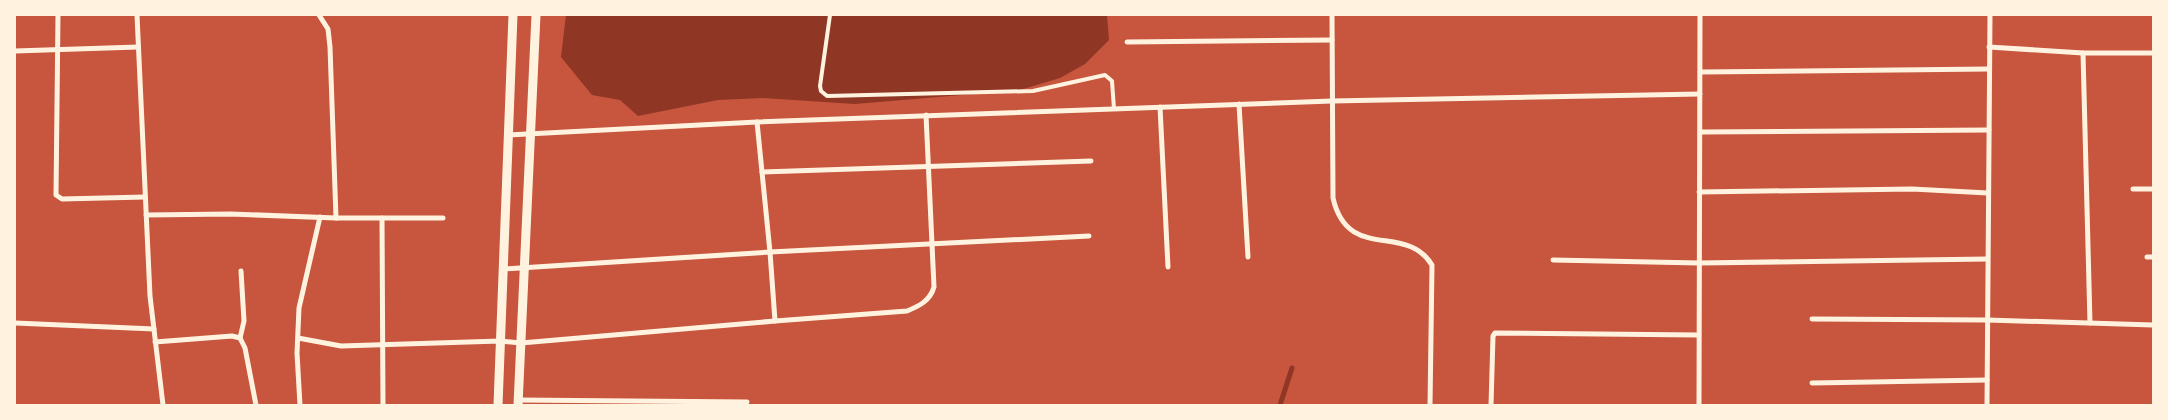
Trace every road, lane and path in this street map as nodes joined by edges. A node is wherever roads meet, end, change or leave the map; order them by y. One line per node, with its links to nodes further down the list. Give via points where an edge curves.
1 (58, 15): 15 (street)
2 (137, 15): 12 (street)
3 (319, 15): 41 (street, via 328,29 330,47)
4 (513, 15): 29 (street)
5 (536, 15): 30 (street)
6 (830, 15): 24 (lane, via 820,86 820,91 827,96 1033,91 1105,75 1112,81)
7 (1332, 15): 10 (street)
8 (1700, 15): 19 (street)
9 (1990, 15): 13 (street)
10 (1332, 40): 11 (street); 21 (street)
11 (1128, 42)
12 (138, 47): 15 (street); 38 (street)
13 (1989, 47): 16 (street); 18 (street)
14 (15, 51): 15 (street)
15 (58, 51): 38 (street, via 56,195 62,199)
16 (2083, 53): 17 (street); 59 (street)
17 (2153, 53)
18 (1989, 69): 19 (street); 27 (street)
19 (1700, 72): 20 (street)
20 (1700, 94): 21 (street); 28 (street)
21 (1332, 101): 22 (street); 80 (street, via 1333,198 1344,223 1368,239 1409,245 1428,258 1432,265)
22 (1239, 104): 23 (street); 47 (street)
23 (1160, 107): 24 (street); 51 (street)
24 (1114, 109): 25 (street)
25 (926, 115): 26 (street); 32 (street)
26 (757, 122): 30 (street); 33 (street)
27 (1989, 130): 28 (street); 37 (street)
28 (1700, 132): 36 (street)
29 (508, 135): 30 (street); 52 (street)
30 (532, 135): 53 (street)
31 (1091, 161): 32 (street)
32 (927, 167): 33 (street); 45 (street)
33 (762, 172): 46 (street)
34 (2133, 189): 35 (street)
35 (2153, 189)
36 (1699, 192): 37 (street, via 1912,189); 50 (street)
37 (1988, 193): 48 (street)
38 (145, 198): 39 (street)
39 (146, 215): 40 (street); 61 (street)
40 (320, 218): 41 (street); 64 (street, via 299,308)
41 (336, 218): 42 (street)
42 (382, 218): 43 (street); 68 (street)
43 (443, 218)
44 (1089, 236): 45 (street)
45 (932, 243): 46 (street); 57 (street, via 934,287 932,294 916,307 892,313)
46 (770, 252): 53 (street); 57 (street)
47 (1248, 257)
48 (1987, 259): 50 (street); 56 (street)
49 (1553, 260): 50 (street)
50 (1699, 263): 62 (street)
51 (1168, 267)
52 (503, 269): 53 (street); 65 (street)
53 (526, 269): 67 (street)
54 (240, 271): 63 (street, via 244,321)
55 (1812, 319): 56 (street)
56 (1987, 320): 59 (street); 69 (street)
57 (775, 321): 67 (street)
58 (15, 323): 61 (street)
59 (2090, 323): 60 (street)
60 (2153, 325)
61 (154, 329): 66 (street)
62 (1698, 335): 81 (street, via 1495,333); 82 (street)
63 (240, 338): 66 (street); 75 (street, via 245,348)
64 (298, 338): 68 (street, via 341,346); 76 (street)
65 (500, 341): 67 (street); 68 (street); 78 (street)
66 (155, 342): 74 (street)
67 (521, 343): 71 (street)
68 (382, 344): 77 (street)
69 (1987, 380): 70 (street); 83 (street)
70 (1812, 383)
71 (518, 402): 73 (street)
72 (747, 402): 73 (street); 79 (lane)
73 (566, 403)
74 (163, 405)
75 (256, 405)
76 (300, 405)
77 (383, 405)
78 (498, 405)
79 (754, 405)
80 (1430, 405)
81 (1490, 405)
82 (1699, 405)
83 (1987, 405)

